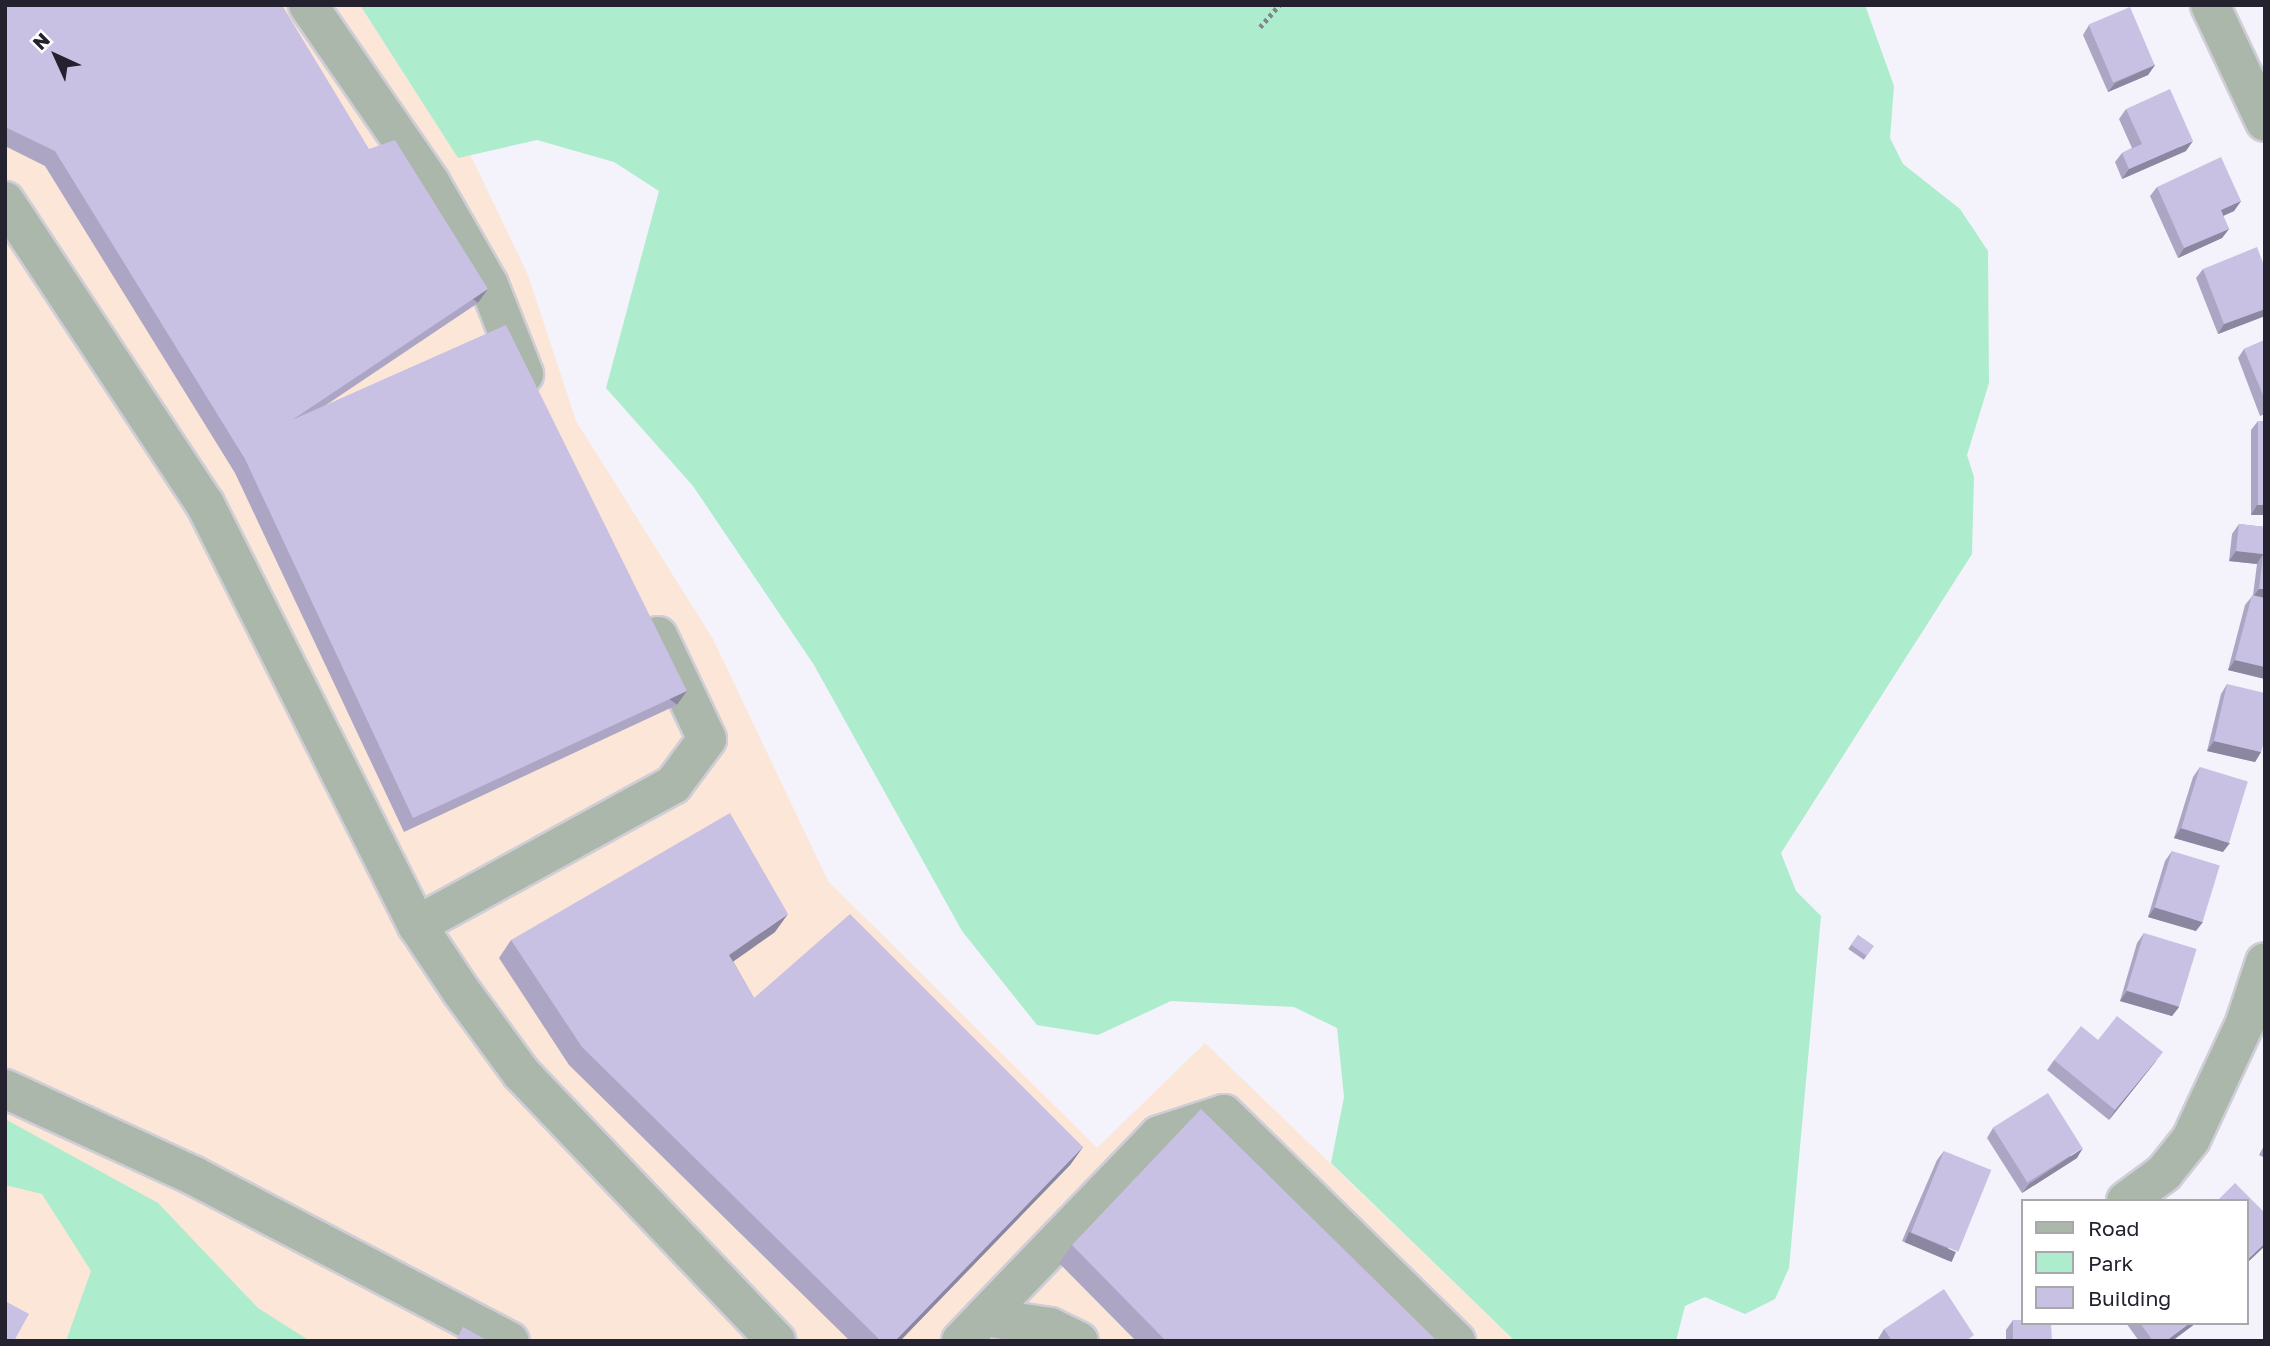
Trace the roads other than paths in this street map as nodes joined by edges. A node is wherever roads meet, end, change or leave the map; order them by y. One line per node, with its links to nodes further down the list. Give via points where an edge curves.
1 (307, 5): 5 (street, via 430,182 489,285)
2 (2210, 5): 3 (street)
3 (2265, 122)
4 (5, 201): 7 (street, via 205,504)
5 (540, 407)
6 (638, 598): 7 (street, via 707,739 673,785)
7 (417, 925): 13 (street, via 521,1073)
8 (2265, 962): 10 (street, via 2245,1023 2191,1139 2164,1173)
9 (5, 1089): 12 (street, via 194,1176)
10 (2129, 1199)
11 (972, 1329): 14 (street, via 1050,1327); 15 (street, via 1158,1135 1224,1114)
12 (509, 1341)
13 (776, 1341)
14 (1079, 1341)
15 (1457, 1341)

